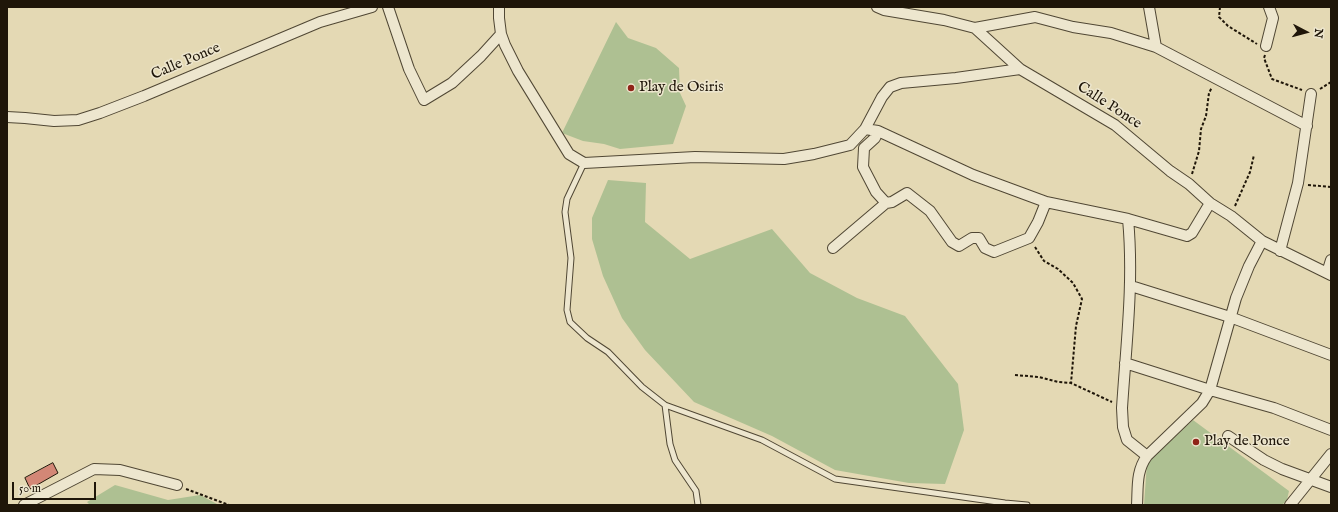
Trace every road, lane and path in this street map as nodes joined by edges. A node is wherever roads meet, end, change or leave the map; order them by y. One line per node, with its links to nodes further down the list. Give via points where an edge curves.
1 (372, 7): 16 (street, Calle Ponce, via 320,22 144,96 78,120 54,121)
2 (388, 7): 9 (street, via 409,69 424,100 452,83)
3 (499, 7): 9 (street)
4 (877, 7): 8 (street, Calle Ponce)
5 (1149, 7): 11 (street)
6 (1269, 7): 10 (street, via 1273,18)
7 (1219, 8): 10 (path, via 1219,17 1228,26 1257,45)
8 (975, 28): 11 (street, via 1034,17 1111,33); 12 (street, Calle Ponce)
9 (501, 34): 21 (street, via 518,71 569,154)
10 (1266, 46): 15 (path, via 1264,58 1272,79)
11 (1156, 48): 13 (street)
12 (1020, 69): 18 (street, via 901,83 890,87); 23 (street, Calle Ponce, via 1115,125)
13 (1216, 79): 17 (street); 23 (path, via 1209,93 1199,152)
14 (1331, 82): 15 (path)
15 (1311, 94): 17 (street)
16 (7, 117)
17 (1306, 126): 22 (street)
18 (865, 128): 19 (street); 21 (street, via 850,145 784,159 695,157)
19 (878, 131): 25 (street, via 973,175); 26 (street, via 875,138 864,148 863,166 876,192)
20 (1254, 155): 28 (path, via 1250,172)
21 (584, 163): 43 (lane, via 567,199 565,212 571,258 566,310 570,322 587,338 608,352 642,387)
22 (1298, 183): 24 (path); 33 (street)
23 (1189, 184): 27 (street, Calle Ponce)
24 (1331, 187)
25 (1046, 202): 29 (street); 30 (street)
26 (886, 203): 30 (street, via 907,193 930,211 952,242 959,246 972,238 979,238 985,248 994,252); 32 (street)
27 (1210, 203): 28 (street, Calle Ponce); 29 (street, via 1192,233 1187,236)
28 (1231, 216): 31 (street, Calle Ponce)
29 (1128, 219): 36 (street, via 1131,246)
30 (1029, 238): 41 (path, via 1044,261 1058,269 1073,283 1082,299 1076,326)
31 (1262, 241): 33 (street, Calle Ponce); 37 (street)
32 (833, 248)
33 (1280, 251): 35 (street, Calle Ponce)
34 (1331, 260): 35 (street)
35 (1329, 274)
36 (1130, 286): 37 (street); 39 (street)
37 (1230, 317): 38 (street); 42 (street)
38 (1331, 355)
39 (1126, 363): 42 (street); 44 (street)
40 (1015, 375): 41 (path)
41 (1071, 383): 44 (path)
42 (1210, 390): 45 (street, via 1274,408); 48 (street, via 1202,403)
43 (665, 405): 52 (lane, via 762,440 835,479); 55 (lane, via 670,444 675,460 696,491)
44 (1122, 408): 48 (street, via 1126,440)
45 (1331, 430)
46 (1228, 436): 49 (street, via 1264,460)
47 (1331, 454): 49 (street)
48 (1147, 456): 57 (street, via 1139,470)
49 (1310, 479): 51 (street); 58 (street)
50 (177, 485): 53 (street, via 120,470 94,468); 54 (path)
51 (1331, 487)
52 (1004, 504): 56 (lane)
53 (24, 505)
54 (229, 505)
55 (698, 505)
56 (1027, 505)
57 (1137, 505)
58 (1290, 505)

